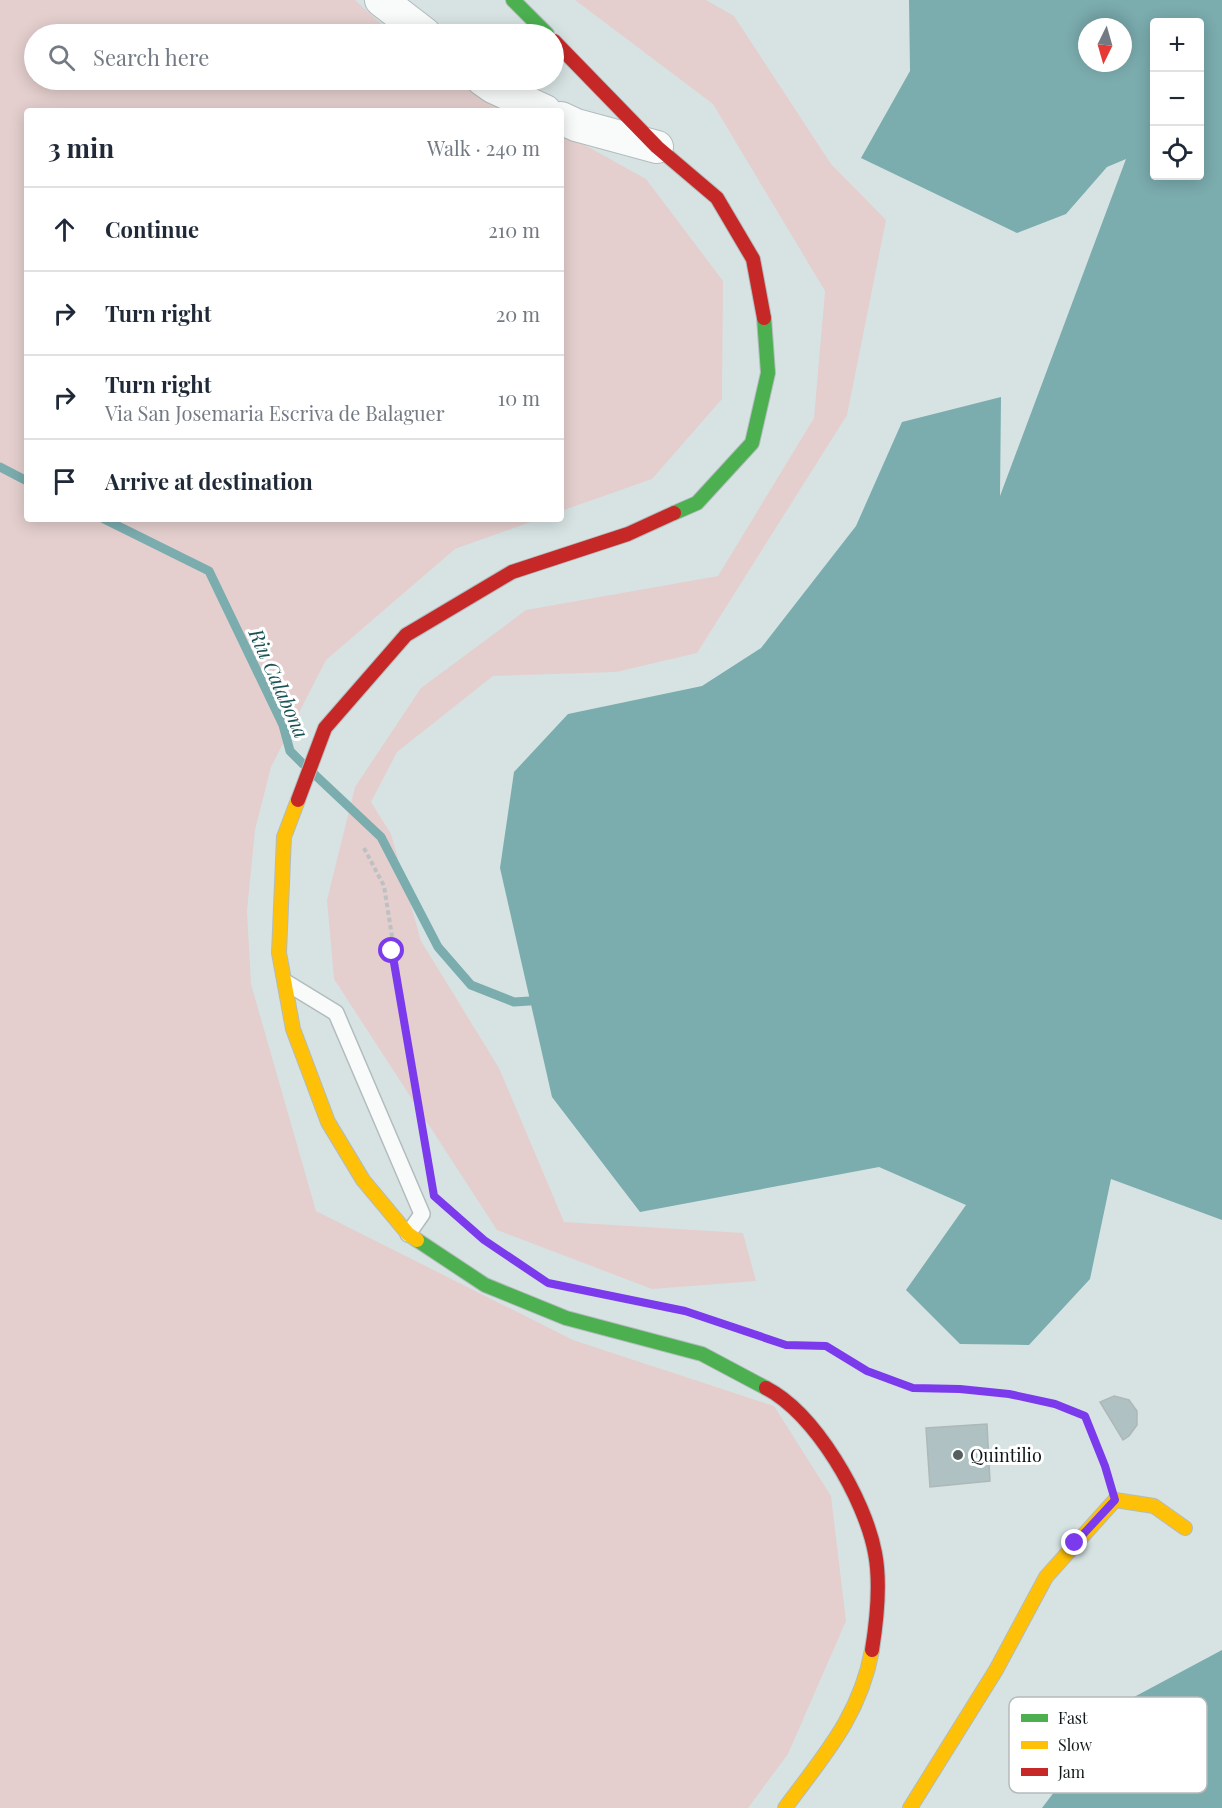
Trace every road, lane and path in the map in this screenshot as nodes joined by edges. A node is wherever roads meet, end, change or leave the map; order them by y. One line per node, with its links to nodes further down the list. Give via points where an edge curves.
1 (381, 0): 3 (street)
2 (513, 0): 4 (main road)
3 (412, 24)
4 (537, 24)
5 (564, 51): 9 (main road)
6 (500, 90): 7 (street)
7 (538, 108)
8 (564, 120): 9 (street)
9 (657, 147): 11 (main road, via 717,198 753,259 766,326 768,373 752,443 697,503 628,534 512,572 406,635 325,728 284,837 279,953)
10 (364, 848): 12 (path, via 384,886)
11 (286, 982): 13 (lane, via 336,1013); 14 (main road, via 293,1029 328,1122 363,1180)
12 (434, 1196): 13 (path); 15 (path, via 484,1240)
13 (422, 1214): 14 (lane)
14 (408, 1234): 19 (main road, via 495,1289 566,1318 702,1354 780,1395 827,1445 856,1498 875,1553 877,1620 866,1681 843,1730)
15 (520, 1265)
16 (652, 1306): 17 (path, via 685,1311 786,1345 826,1346 867,1371 913,1388 1009,1394 1055,1404 1085,1416)
17 (1115, 1500): 18 (main road, via 1154,1506); 20 (main road, via 1046,1577 996,1670)
18 (1185, 1528)
19 (785, 1808)
20 (910, 1808)

